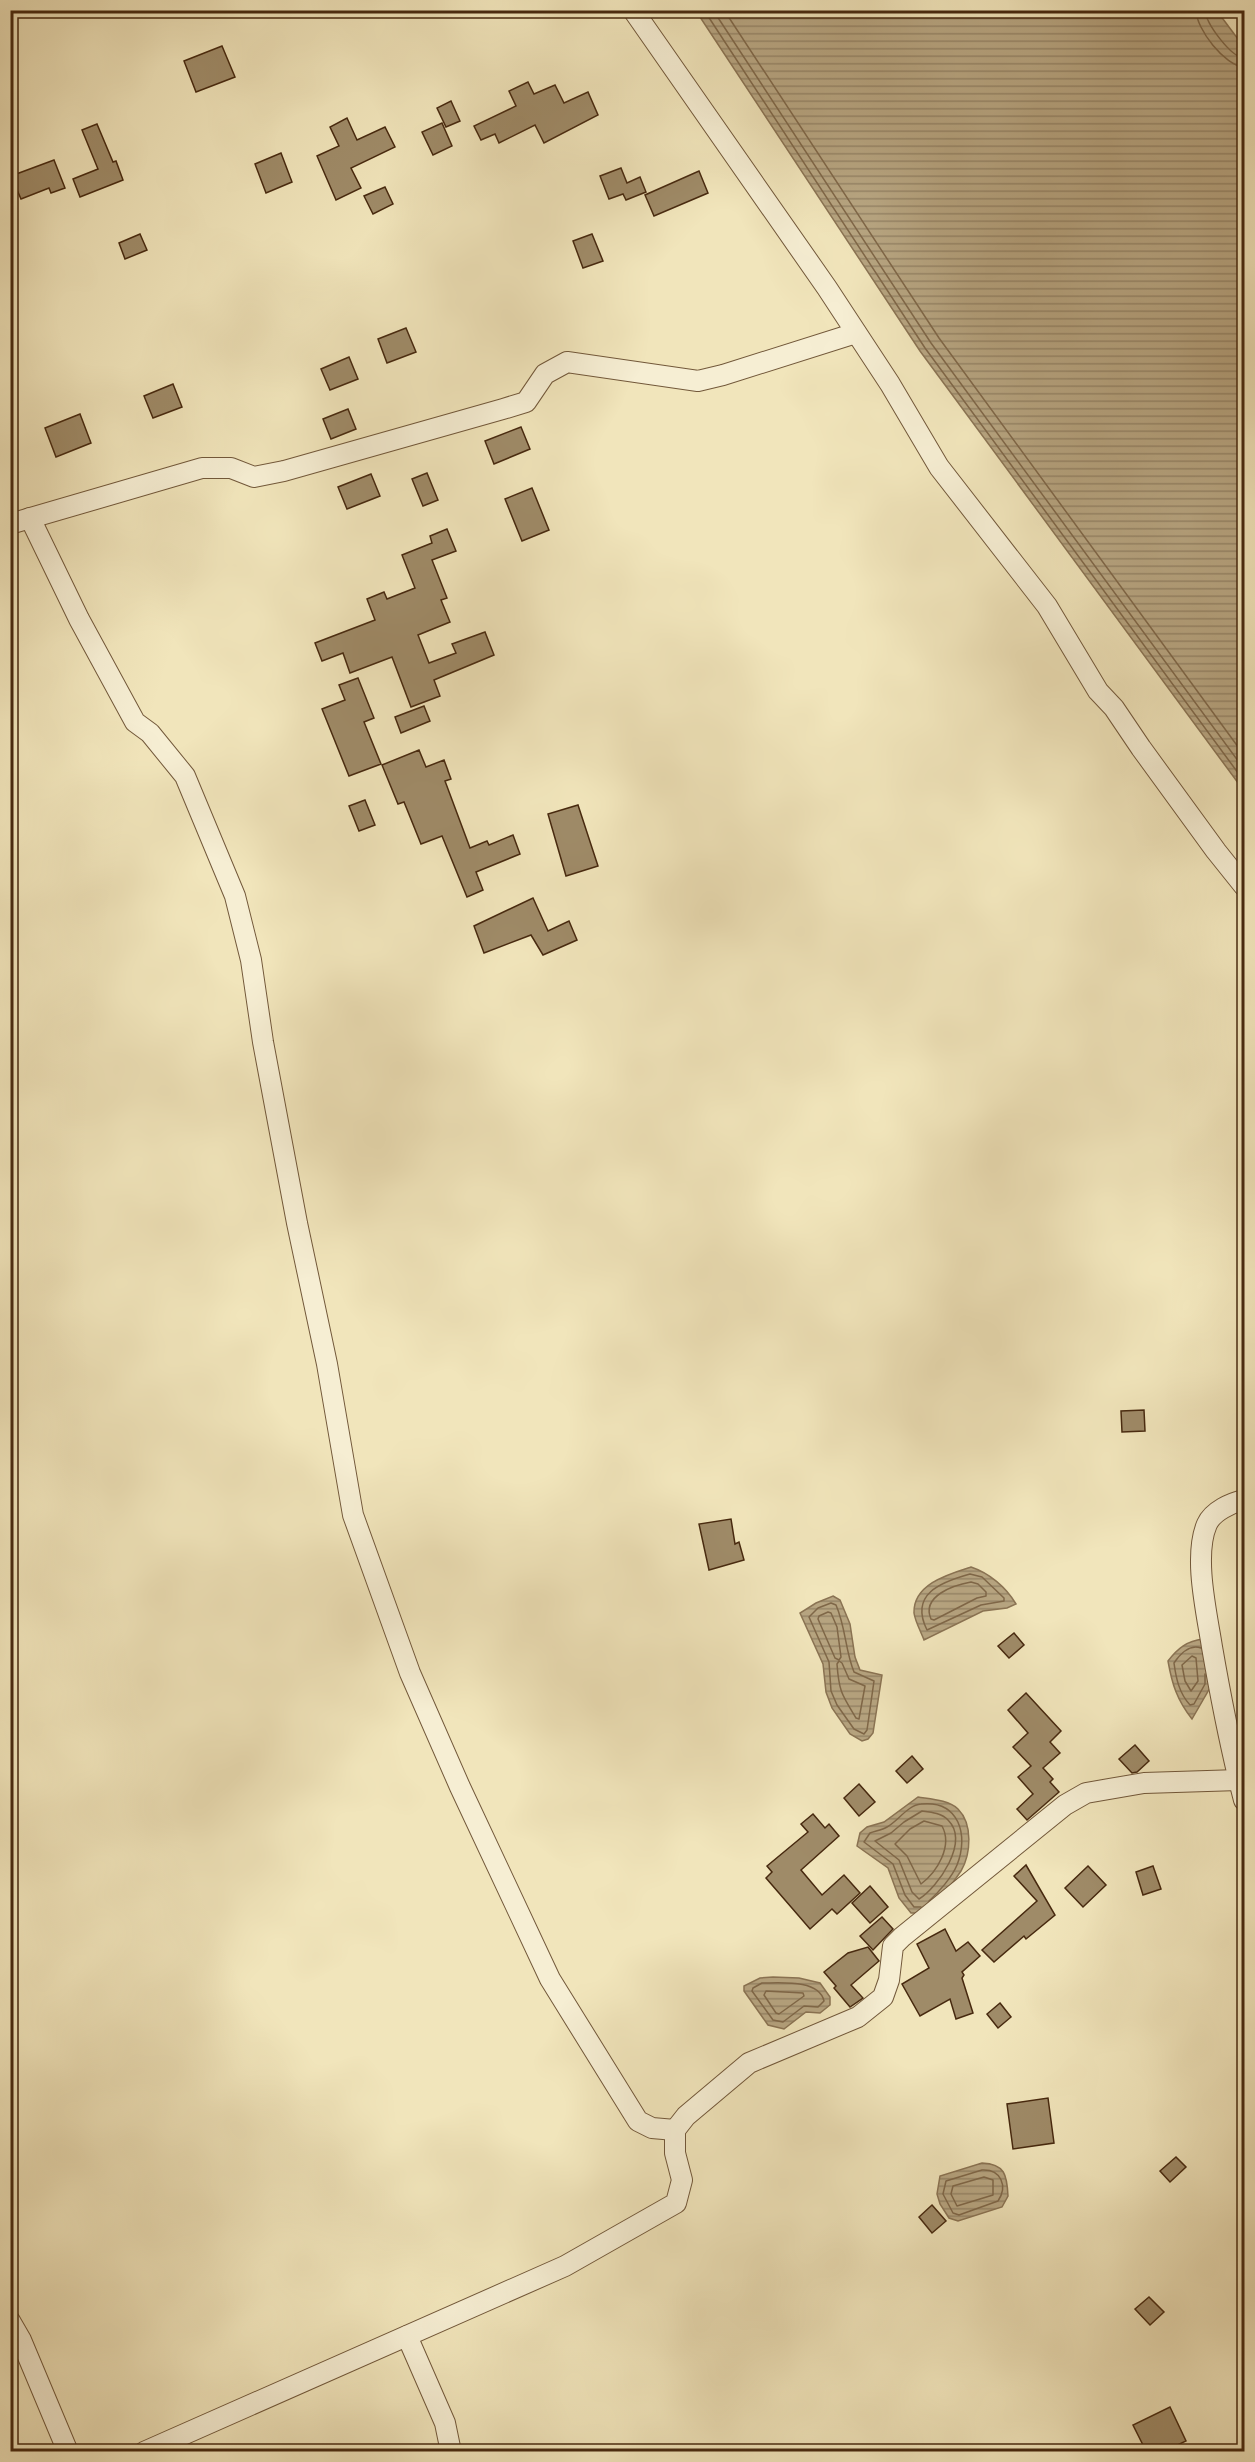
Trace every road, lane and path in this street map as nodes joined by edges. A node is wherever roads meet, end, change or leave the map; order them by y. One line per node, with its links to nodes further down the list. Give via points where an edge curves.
1 (633, 10): 2 (street)
2 (856, 333): 3 (street, via 698,381 567,362 545,374 525,402 503,409 284,471 254,477 231,468 202,468); 5 (street, via 939,467 1047,606 1098,691)
3 (30, 518): 4 (street); 9 (street, via 78,619 135,722 185,776 235,896 251,960 263,1042 353,1515 410,1673 550,1979 638,2121 652,2128)
4 (10, 524)
5 (1245, 886)
6 (1245, 1500): 7 (street, via 1222,1508 1207,1523 1202,1547 1203,1591 1228,1739)
7 (1239, 1780): 8 (street); 9 (street, via 1144,1783 1086,1793 1065,1805 893,1946 889,1980 883,1997 875,2004 858,2017 749,2063)
8 (1245, 1800)
9 (675, 2130): 11 (street, via 675,2153 682,2180 676,2203 565,2266)
10 (10, 2321): 12 (street)
11 (407, 2336): 13 (street); 14 (street, via 445,2423)
12 (68, 2451)
13 (144, 2451)
14 (451, 2451)

